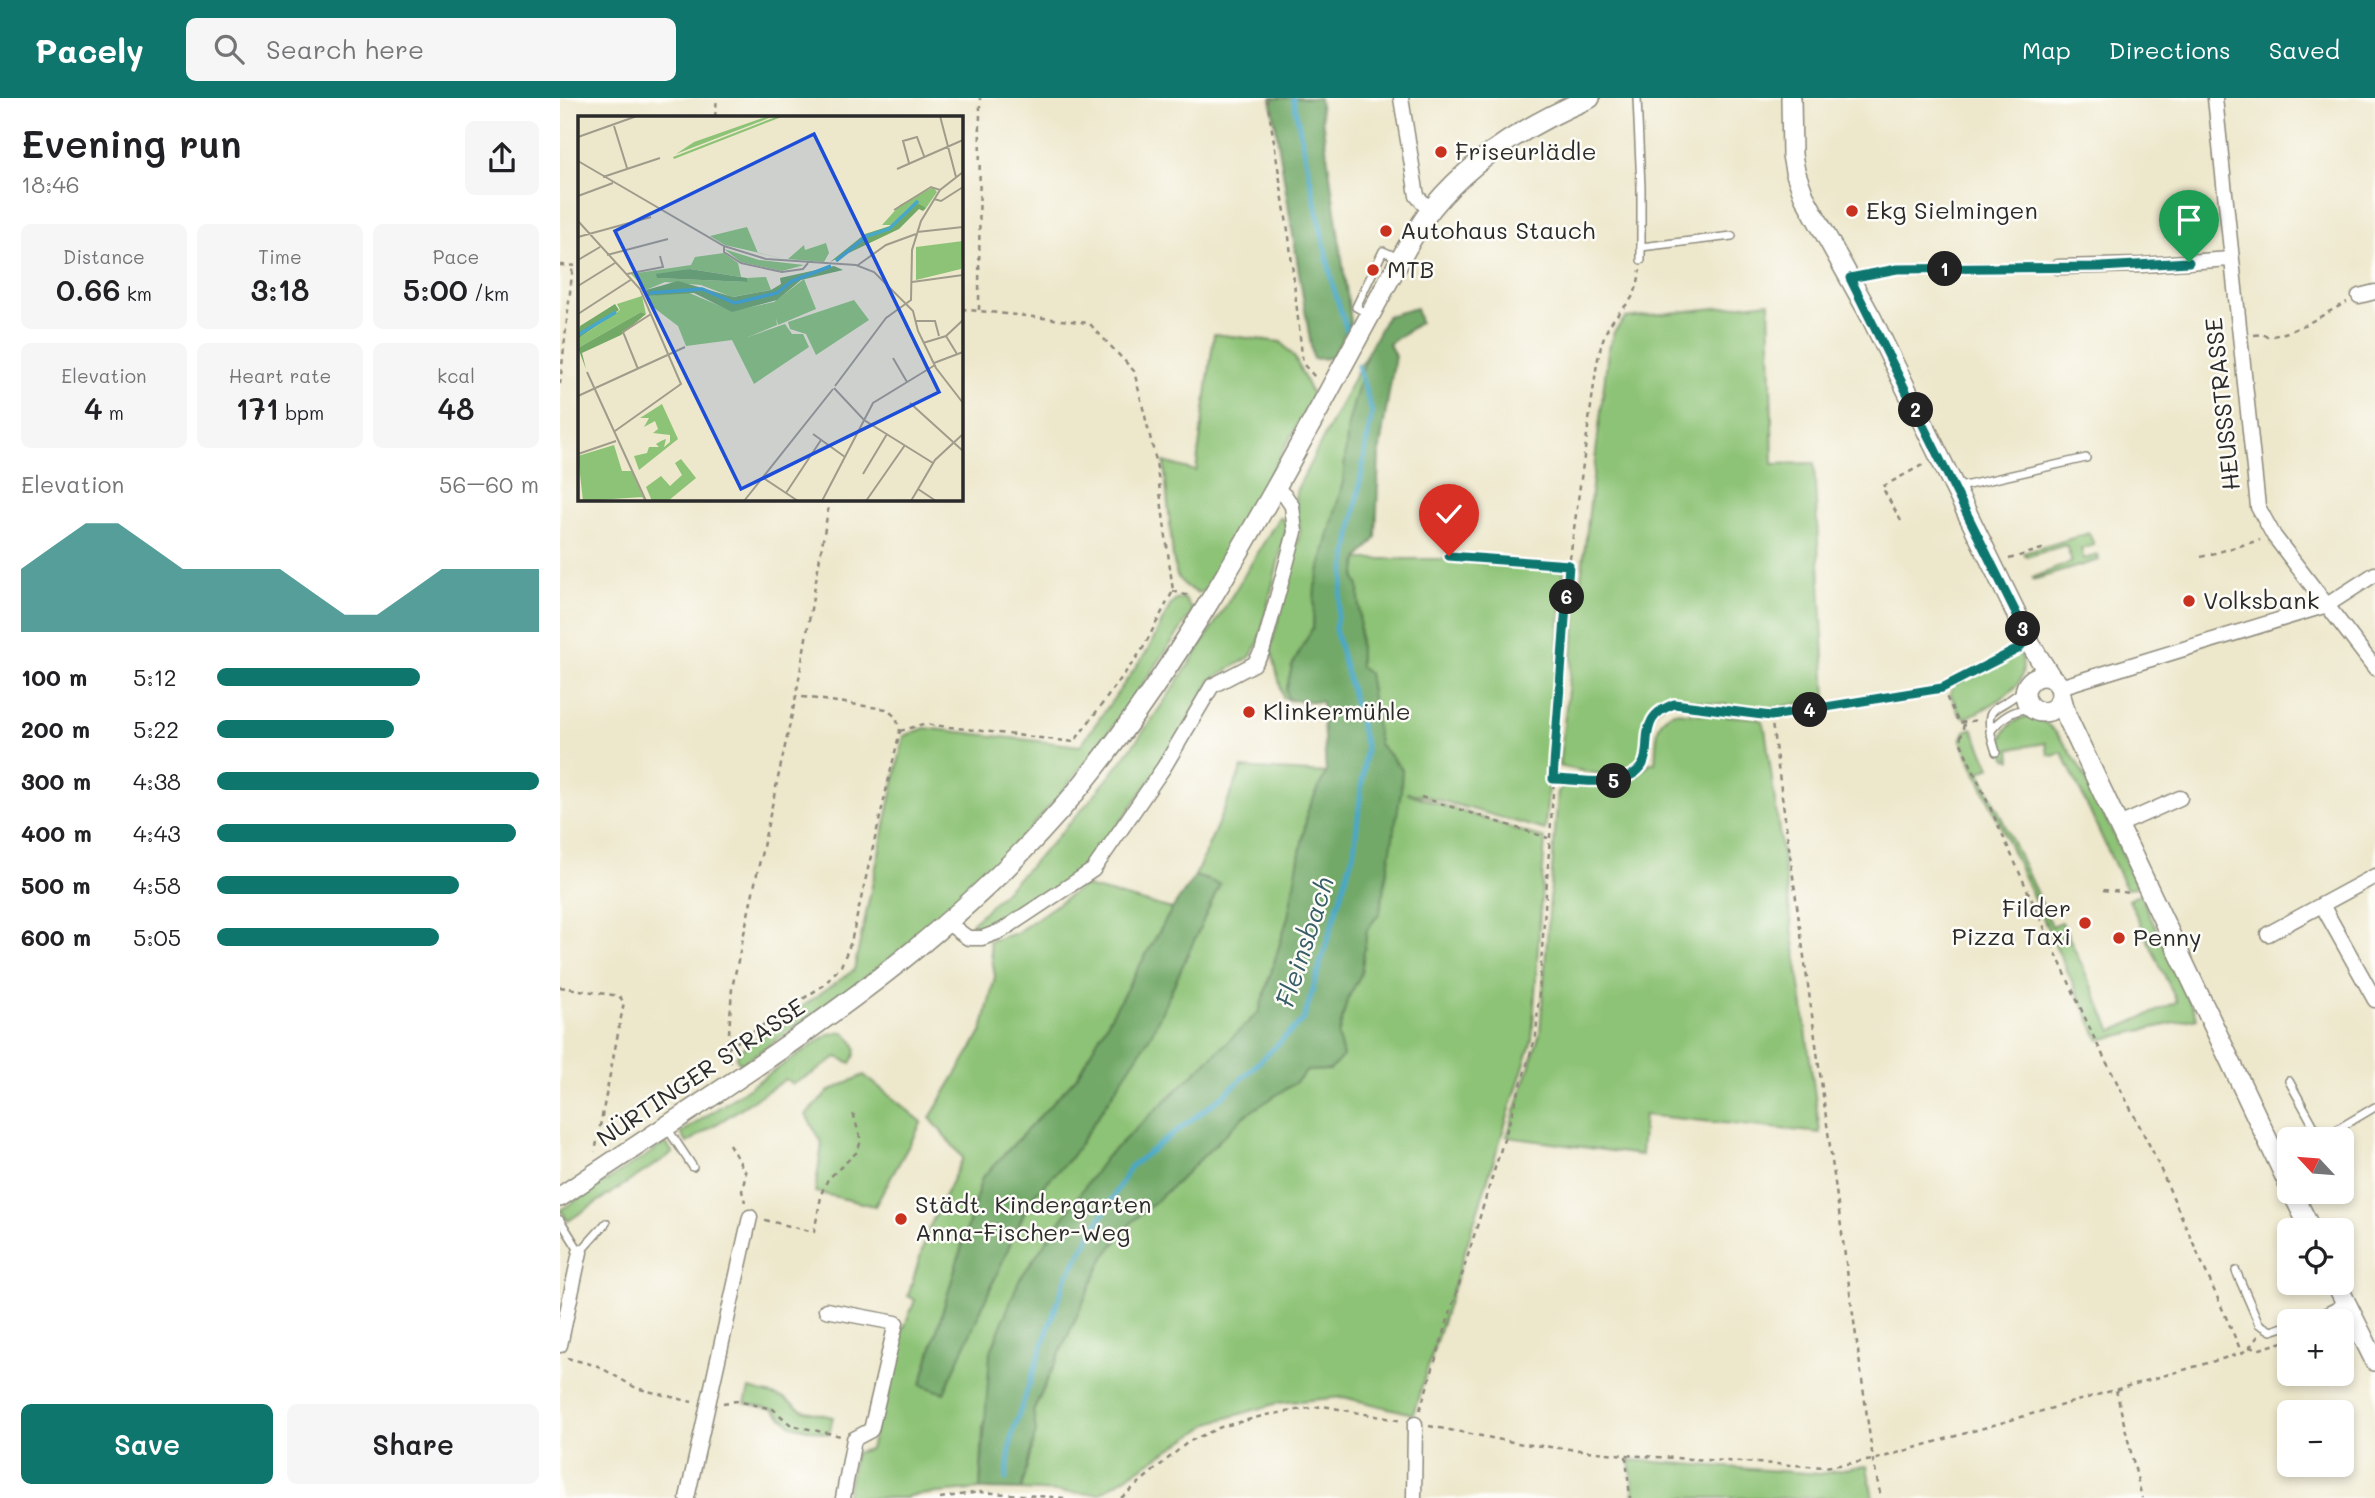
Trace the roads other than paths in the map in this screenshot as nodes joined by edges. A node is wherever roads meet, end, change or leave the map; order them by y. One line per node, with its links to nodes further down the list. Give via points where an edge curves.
1 (1401, 98): 6 (street, via 1417,196)
2 (1590, 98): 6 (main road, NÜRTINGER STRASSE, via 1509,139)
3 (1637, 98): 8 (lane)
4 (1791, 98): 16 (main road, via 1795,171 1804,196)
5 (2215, 98): 9 (street, HEUSSSTRASSE)
6 (1430, 210): 15 (main road, NÜRTINGER STRASSE)
7 (1732, 236): 8 (lane)
8 (1641, 247): 10 (lane)
9 (2231, 259): 11 (street); 18 (street, HEUSSSTRASSE, via 2258,507 2274,536)
10 (1641, 260)
11 (2057, 267)
12 (2375, 292): 13 (street)
13 (2359, 296)
14 (2086, 458): 16 (lane)
15 (1276, 488): 31 (main road, NÜRTINGER STRASSE, via 1207,606 1136,713 1073,795); 31 (street, via 1292,506 1296,532 1262,652 1254,664 1212,686 1164,767 1093,870 1001,931 982,938 968,938)
16 (1955, 488): 19 (main road)
17 (2375, 574): 18 (street)
18 (2327, 604): 20 (street, HEUSSSTRASSE); 22 (street)
19 (2027, 639): 21 (main road); 22 (main road)
20 (2375, 668)
21 (2028, 683): 22 (main road, via 2039,676); 23 (main road, via 2025,696); 24 (lane, via 1995,708 1988,720)
22 (2057, 686): 23 (main road, via 2056,707); 26 (main road)
23 (2037, 711): 24 (lane, via 2025,708 2012,713); 26 (main road, via 2058,723)
24 (1990, 732): 25 (lane)
25 (1996, 752)
26 (2085, 755): 28 (main road)
27 (2180, 798): 28 (street)
28 (2119, 825): 37 (main road)
29 (2375, 876): 30 (street)
30 (2322, 905): 32 (street); 33 (street)
31 (948, 923): 36 (main road, NÜRTINGER STRASSE, via 835,1013)
32 (2268, 934)
33 (2375, 1000)
34 (2289, 1081): 35 (lane, via 2321,1139)
35 (2375, 1107)
36 (667, 1127): 38 (lane); 39 (main road, NÜRTINGER STRASSE)
37 (2277, 1159)
38 (693, 1167)
39 (560, 1197)
40 (750, 1217): 53 (street)
41 (560, 1220): 43 (lane)
42 (606, 1223): 43 (lane)
43 (580, 1252): 50 (street)
44 (2236, 1271): 49 (lane, via 2259,1324 2271,1331)
45 (2342, 1295): 46 (main road)
46 (2345, 1302): 47 (lane); 51 (main road)
47 (2331, 1309)
48 (826, 1310): 54 (street, via 896,1323 871,1430 854,1439)
49 (2277, 1329)
50 (560, 1345)
51 (2373, 1350)
52 (1415, 1424): 55 (street)
53 (688, 1498)
54 (843, 1498)
55 (1414, 1498)

